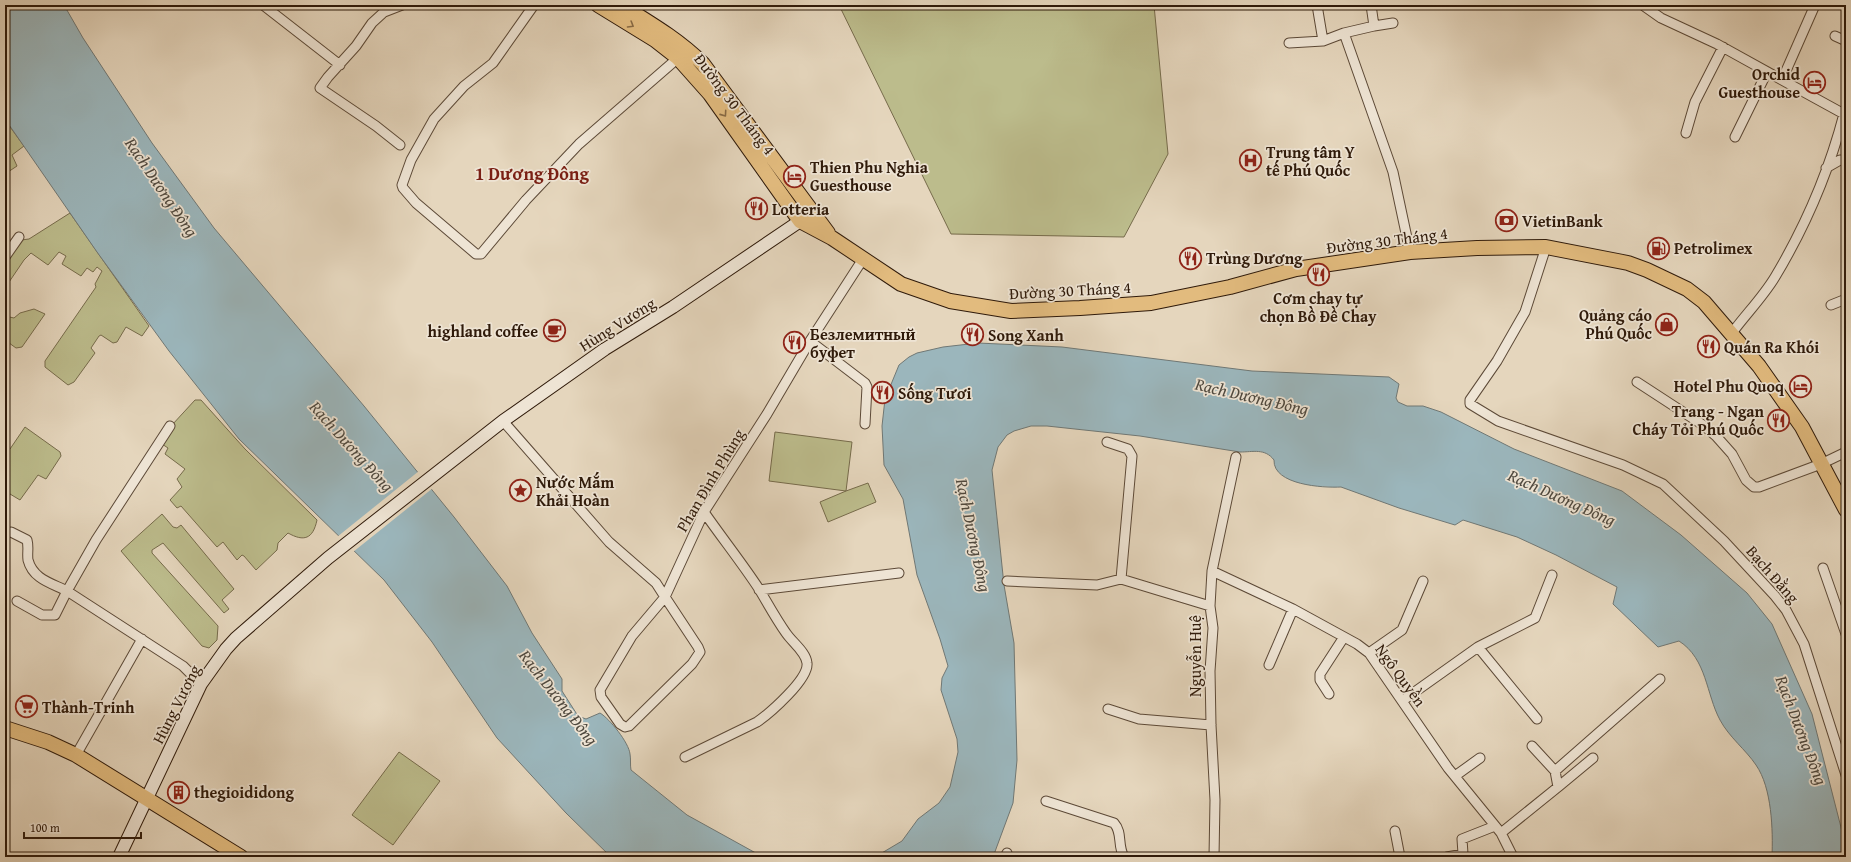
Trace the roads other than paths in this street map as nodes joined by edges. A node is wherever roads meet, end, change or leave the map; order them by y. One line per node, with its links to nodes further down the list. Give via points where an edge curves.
1 (263, 5): 19 (street)
2 (402, 5): 19 (street, via 384,12 372,23)
3 (534, 5): 18 (street, via 493,63 464,86 434,119 411,160 402,185 416,203 476,254 481,254 578,144)
4 (598, 5): 18 (main road, Đường 30 Tháng 4, one-way to 18)
5 (621, 5): 18 (main road, Đường 30 Tháng 4, via 661,29)
6 (1317, 5): 14 (street)
7 (1371, 5): 11 (street)
8 (1815, 5): 21 (street)
9 (1644, 6): 17 (street, via 1683,29)
10 (1393, 23): 11 (street)
11 (1374, 26): 12 (street)
12 (1344, 33): 14 (street); 33 (street, via 1393,172)
13 (1835, 36): 15 (street)
14 (1323, 41): 16 (street)
15 (1846, 41)
16 (1289, 43)
17 (1723, 47): 20 (street); 24 (street, via 1695,102)
18 (683, 54): 30 (main road, Đường 30 Tháng 4, via 703,64 746,133)
19 (340, 65): 27 (street, via 322,84 321,90)
20 (1767, 72): 21 (street); 25 (street)
21 (1782, 80): 22 (street)
22 (1845, 112): 26 (street)
23 (1846, 132): 26 (street)
24 (1686, 133)
25 (1735, 137)
26 (1838, 138): 29 (street)
27 (400, 145)
28 (1846, 160): 29 (street, via 1840,160)
29 (1826, 168): 39 (street, via 1797,236 1774,278)
30 (806, 217): 35 (main road, Đường 30 Tháng 4); 42 (main road, Hùng Vương, via 674,307 605,349)
31 (19, 237): 34 (street)
32 (1546, 247): 33 (main road, Đường 30 Tháng 4); 39 (main road, Đường 30 Tháng 4, via 1628,263 1647,270 1696,296); 85 (street, Bạch Đằng, via 1525,312 1497,361 1470,400 1470,404 1498,421 1623,465 1663,484 1724,541 1786,610 1804,644)
33 (1410, 252): 35 (main road, Đường 30 Tháng 4, via 1296,269 1179,298 1080,308 1011,311 950,301 901,284)
34 (5, 257)
35 (863, 259): 40 (street, Phan Đình Phùng)
36 (1844, 300): 37 (street); 38 (street)
37 (1831, 305)
38 (1846, 310)
39 (1732, 333): 48 (main road, Đường 30 Tháng 4, via 1782,396)
40 (810, 341): 43 (street, via 865,383); 50 (street, Phan Đình Phùng)
41 (1637, 382): 48 (street, via 1716,436 1732,454 1746,480 1754,487)
42 (503, 421): 61 (street, via 609,542 656,583); 72 (main road, Hùng Vương, via 328,558 236,638)
43 (865, 424)
44 (170, 426): 60 (street, via 96,540)
45 (1107, 442): 56 (street, via 1128,449 1132,456)
46 (1846, 452): 48 (street)
47 (1236, 457): 53 (street, Nguyễn Huệ)
48 (1821, 464): 49 (main road, Đường 30 Tháng 4)
49 (1846, 510)
50 (704, 512): 59 (street); 61 (street, Phan Đình Phùng)
51 (11, 532): 60 (street, via 27,540 28,559 39,578)
52 (1823, 568): 65 (street)
53 (1212, 571): 63 (street, Nguyễn Huệ); 64 (street, Ngô Quyền)
54 (900, 573): 59 (street)
55 (1552, 575): 68 (street, via 1535,618)
56 (1120, 579): 57 (street, via 1090,585); 63 (street)
57 (1007, 581)
58 (1423, 581): 69 (street, via 1402,630)
59 (759, 590): 81 (street, via 786,634 805,658 805,673 766,716)
60 (67, 591): 62 (street, via 55,615 42,615); 67 (street)
61 (665, 597): 61 (street, Phan Đình Phùng, via 632,636 600,690 601,697 620,724 626,727 692,664 700,652)
62 (17, 601)
63 (1210, 606): 77 (street, Nguyễn Huệ, via 1213,628 1210,672)
64 (1293, 609): 66 (street, Ngô Quyền); 70 (street)
65 (1846, 634)
66 (1344, 637): 69 (street, Ngô Quyền); 73 (street, via 1320,674 1320,680)
67 (142, 639): 72 (street, via 183,666); 80 (street)
68 (1478, 647): 74 (street); 76 (street)
69 (1368, 653): 74 (street, Ngô Quyền)
70 (1269, 665)
71 (1660, 680): 84 (street)
72 (201, 684): 88 (main road, Hùng Vương)
73 (1329, 694)
74 (1402, 701): 86 (street, Ngô Quyền)
75 (1108, 709): 77 (street, via 1146,720)
76 (1537, 719)
77 (1211, 725): 95 (street, Nguyễn Huệ, via 1215,800)
78 (5, 728): 80 (main road, via 48,742)
79 (1532, 746): 84 (street)
80 (76, 755): 88 (main road)
81 (685, 757)
82 (1480, 758): 86 (street)
83 (1593, 758): 87 (street)
84 (1555, 771): 87 (street)
85 (1846, 775)
86 (1455, 776): 90 (street, Ngô Quyền)
87 (1558, 787): 90 (street)
88 (148, 799): 92 (main road, Hùng Vương); 93 (main road)
89 (1046, 801): 94 (street, via 1114,823 1120,832 1119,846)
90 (1498, 830): 97 (street, via 1462,839 1463,854); 98 (street, Ngô Quyền)
91 (1395, 831): 96 (street)
92 (119, 857)
93 (241, 857)
94 (1124, 857)
95 (1214, 857)
96 (1400, 857)
97 (1447, 857)
98 (1514, 857)

